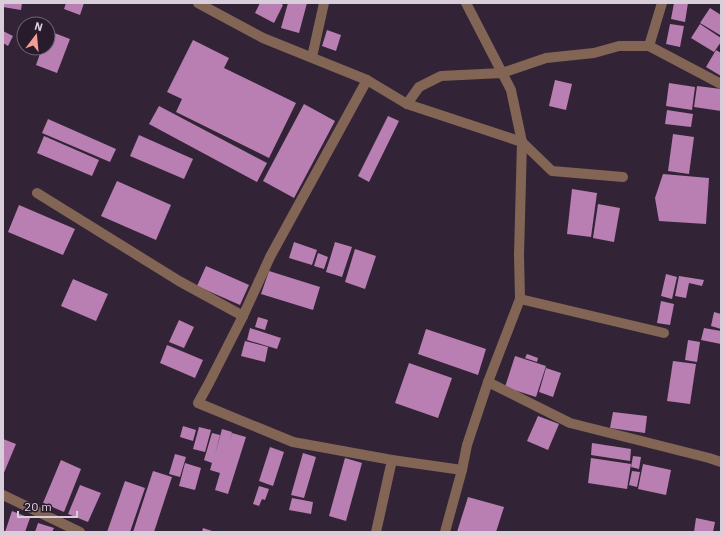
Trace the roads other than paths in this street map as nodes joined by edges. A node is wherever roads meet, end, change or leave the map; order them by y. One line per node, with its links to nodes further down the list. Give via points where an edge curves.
1 (198, 3): 6 (street, via 263,38)
2 (324, 3): 6 (street)
3 (465, 3): 7 (street)
4 (662, 3): 5 (street)
5 (649, 46): 7 (street, via 619,46 594,53 546,58); 9 (street)
6 (312, 57): 8 (street)
7 (502, 73): 10 (street, via 440,76 419,87); 11 (street, via 511,90)
8 (367, 80): 10 (street); 15 (street, via 270,257)
9 (721, 84)
10 (407, 104): 11 (street)
11 (522, 142): 12 (street, via 552,170); 14 (street)
12 (623, 177)
13 (37, 193): 15 (street, via 179,281)
14 (520, 298): 16 (street); 17 (street)
15 (243, 316): 18 (street, via 198,403 293,442)
16 (664, 333)
17 (488, 382): 19 (street, via 570,423); 20 (street, via 467,445)
18 (392, 460): 20 (street); 23 (street)
19 (721, 462)
20 (462, 470): 24 (street)
21 (3, 495): 22 (street)
22 (80, 532)
23 (376, 532)
24 (445, 532)

